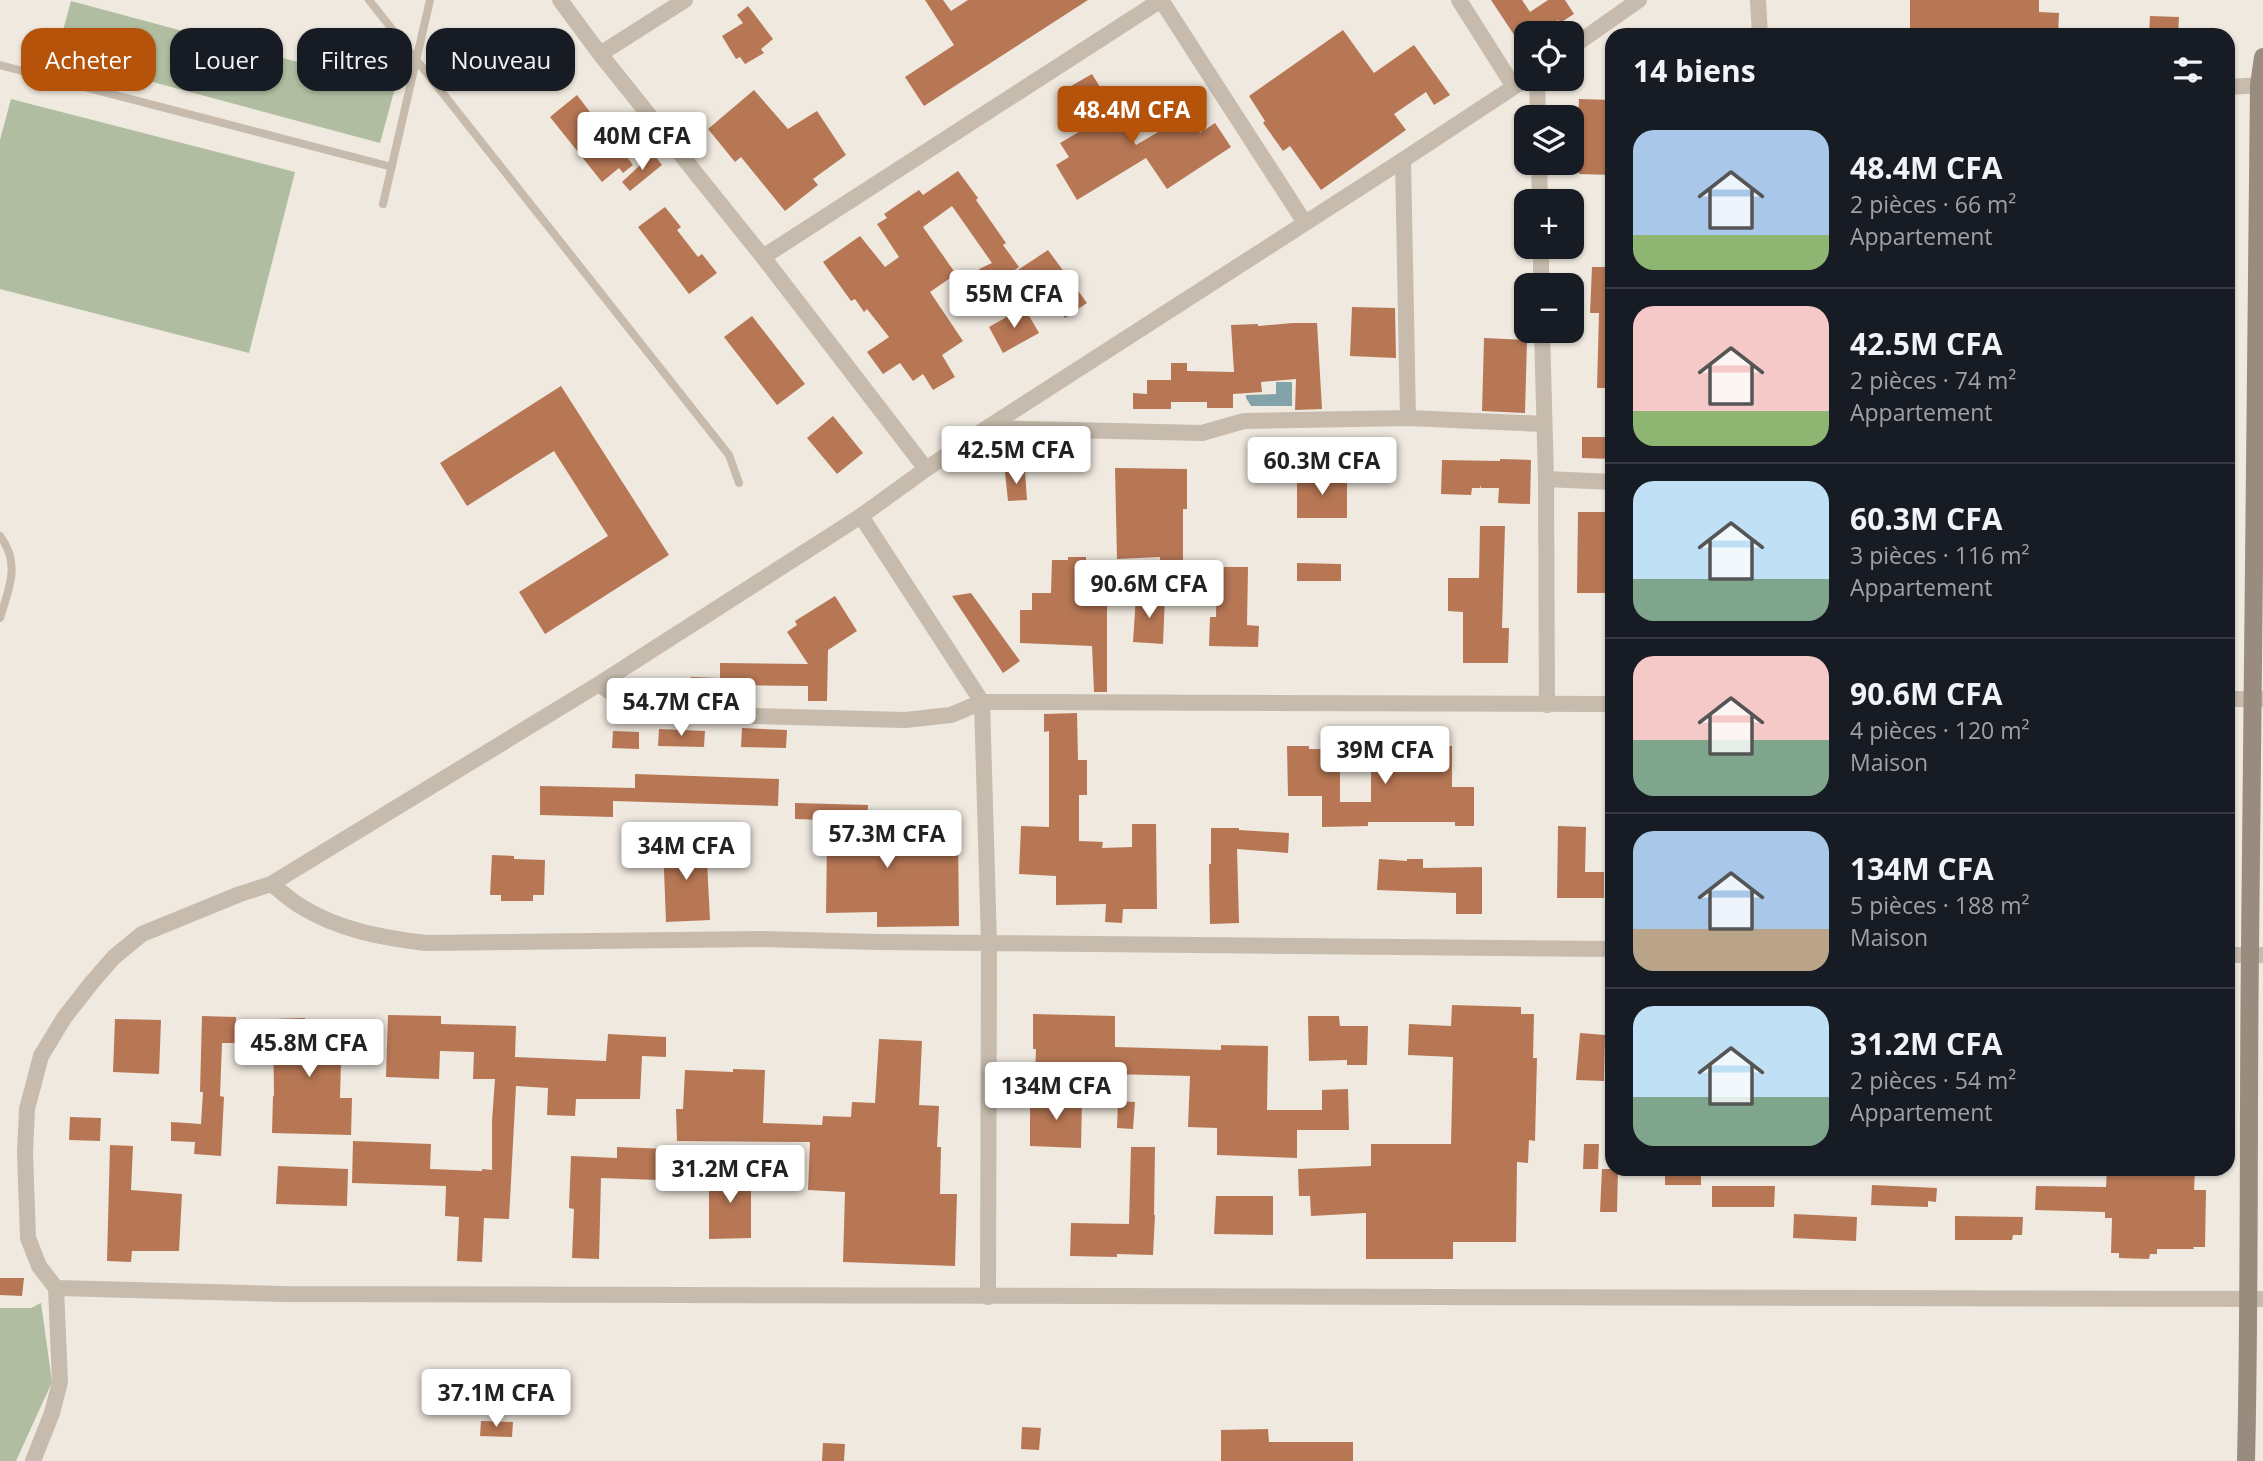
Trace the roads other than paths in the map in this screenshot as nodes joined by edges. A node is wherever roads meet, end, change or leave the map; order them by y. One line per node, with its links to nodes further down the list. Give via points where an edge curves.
1 (369, 0): 13 (lane)
2 (430, 0): 13 (lane)
3 (560, 0): 11 (street)
4 (685, 0): 11 (street)
5 (1161, 0): 22 (street); 23 (street)
6 (1459, 0): 15 (street)
7 (1639, 0): 10 (street)
8 (1758, 0): 9 (street)
9 (1760, 28)
10 (1584, 39)
11 (600, 54): 23 (street)
12 (2263, 57): 16 (street)
13 (416, 58): 20 (lane); 32 (lane, via 729,454)
14 (0, 65): 20 (lane)
15 (1514, 75)
16 (2261, 85): 18 (street); 28 (street)
17 (1514, 87): 19 (street)
18 (2235, 87)
19 (1403, 160): 22 (street); 25 (street)
20 (392, 167): 21 (lane)
21 (383, 204)
22 (1305, 223): 27 (street)
23 (763, 257): 29 (street)
24 (1542, 343): 26 (street)
25 (1408, 418): 26 (street); 27 (street, via 1244,421 1202,433)
26 (1544, 424): 30 (street)
27 (987, 428): 29 (street)
28 (2260, 433): 38 (street)
29 (926, 469): 33 (street)
30 (1546, 479): 31 (street); 41 (street)
31 (1605, 482)
32 (739, 483)
33 (861, 516): 36 (street); 39 (street)
34 (0, 536): 35 (lane, via 13,562)
35 (0, 618)
36 (599, 684): 39 (street, via 628,705 672,714 905,720 951,715); 42 (street)
37 (2235, 699): 38 (street)
38 (2258, 699): 46 (street)
39 (982, 702): 41 (street); 43 (street)
40 (1605, 704): 41 (street)
41 (1547, 705)
42 (271, 884): 43 (street, via 302,907 337,924 379,937 426,943 761,939); 47 (street, via 142,934 93,981 41,1056 27,1109 28,1238 39,1266)
43 (989, 944): 44 (street); 48 (street)
44 (1605, 949)
45 (2235, 955): 46 (street)
46 (2256, 955): 49 (street)
47 (56, 1288): 48 (street, via 282,1294); 50 (street, via 60,1382)
48 (988, 1297): 49 (street)
49 (2257, 1299): 51 (street)
50 (33, 1461)
51 (2246, 1461)

